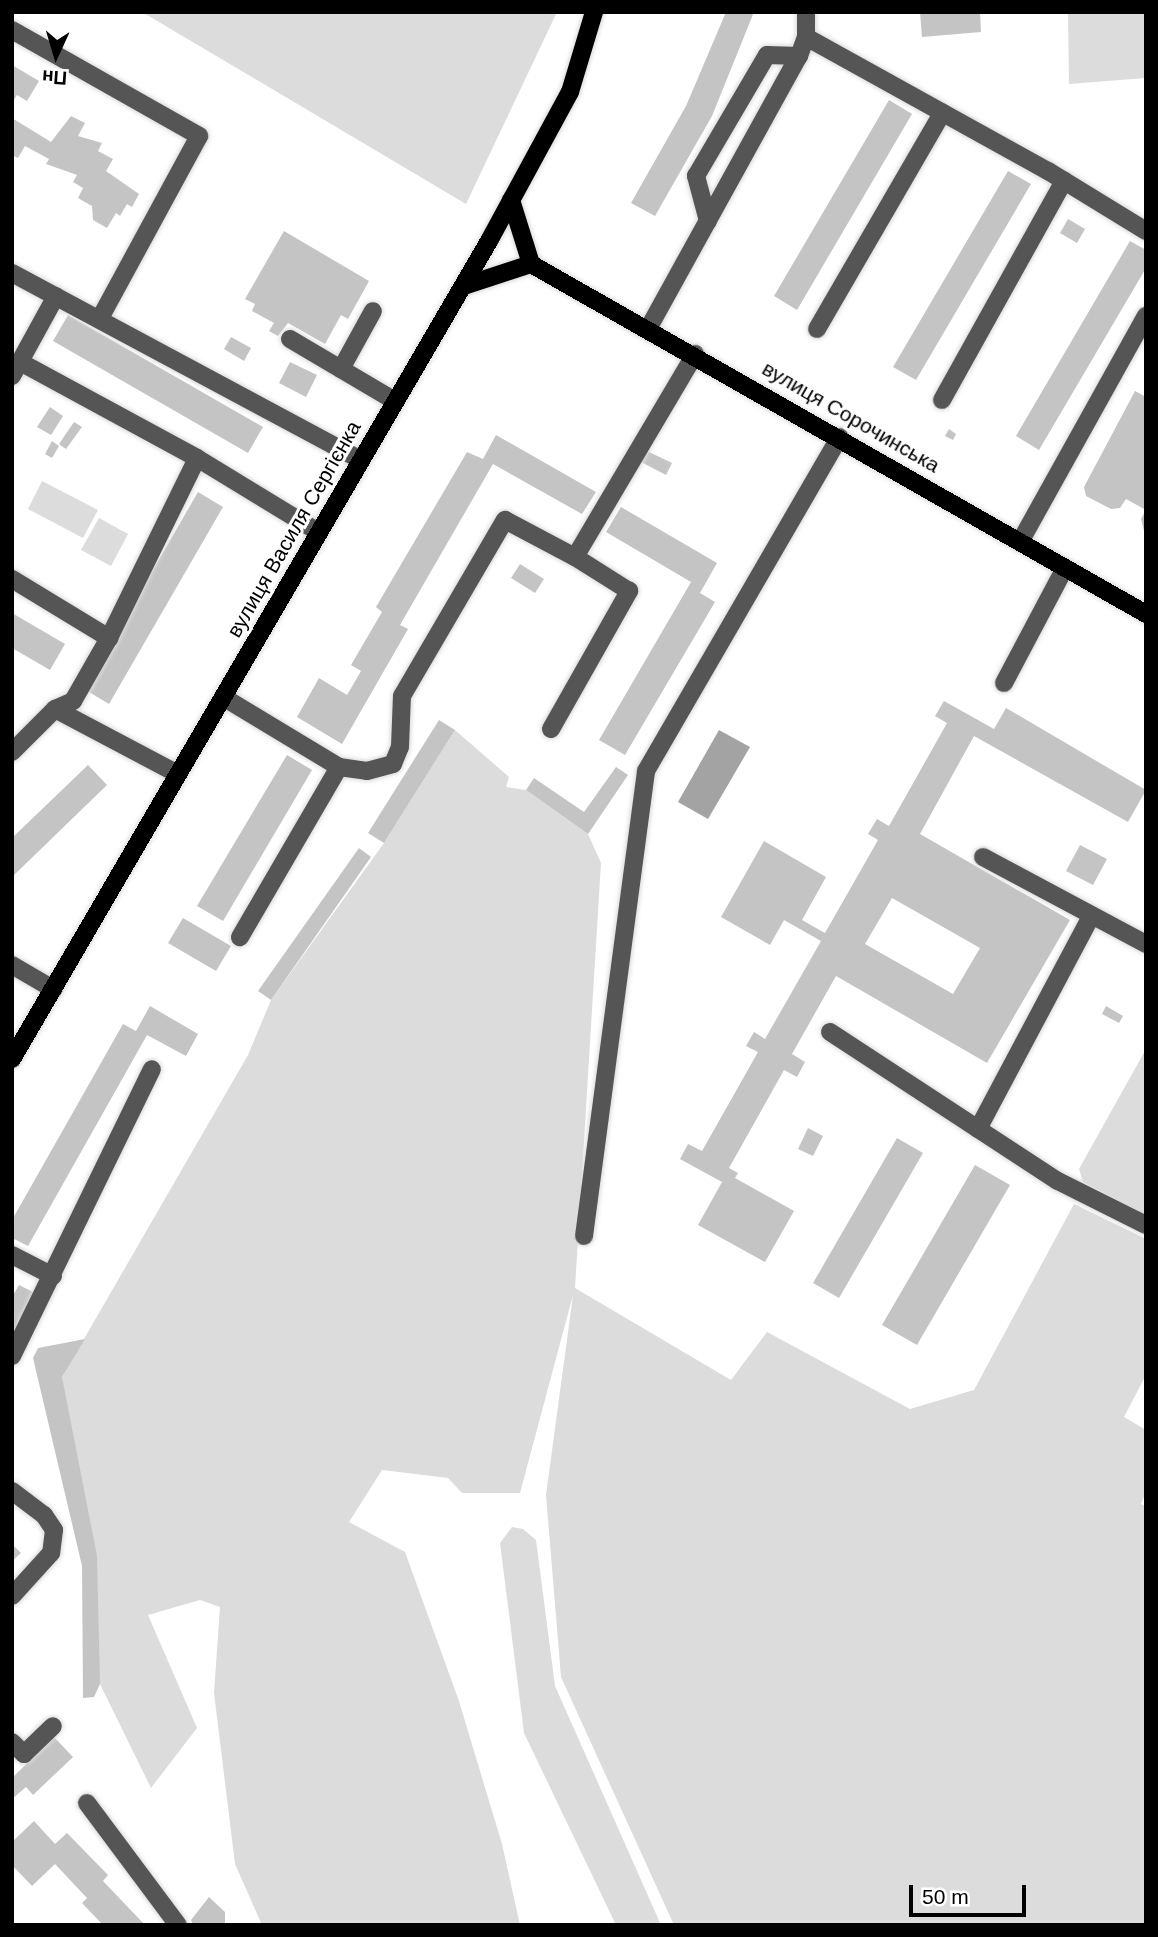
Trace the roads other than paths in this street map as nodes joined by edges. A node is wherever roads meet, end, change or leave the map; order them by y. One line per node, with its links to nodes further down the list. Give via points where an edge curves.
1 (594, 12): 8 (main road, вулиця Василя Сергієнка, via 570,92)
2 (806, 12): 4 (lane)
3 (12, 30): 16 (lane, via 199,136)
4 (806, 37): 5 (lane); 6 (lane)
5 (799, 56): 9 (lane); 9 (lane, via 767,55 696,176)
6 (942, 113): 7 (lane); 19 (lane)
7 (1064, 181): 10 (lane); 24 (lane)
8 (511, 200): 11 (main road); 13 (main road, вулиця Василя Сергієнка)
9 (708, 221): 18 (lane)
10 (1146, 231)
11 (531, 264): 13 (main road); 18 (main road, вулиця Сорочинська)
12 (12, 273): 14 (lane)
13 (464, 286): 25 (main road, вулиця Василя Сергієнка)
14 (56, 296): 16 (lane); 22 (lane)
15 (373, 311): 23 (lane)
16 (100, 318): 28 (lane)
17 (1144, 322): 30 (lane)
18 (649, 329): 21 (main road, вулиця Сорочинська)
19 (817, 329)
20 (290, 339): 23 (lane)
21 (695, 354): 26 (main road, вулиця Сорочинська); 31 (lane)
22 (16, 369): 27 (lane)
23 (341, 369): 25 (lane)
24 (942, 400)
25 (396, 401): 28 (main road, вулиця Василя Сергієнка)
26 (840, 437): 30 (main road, вулиця Сорочинська); 54 (lane, via 646,771)
27 (197, 458): 29 (lane); 35 (lane)
28 (361, 460): 29 (main road, вулиця Василя Сергієнка)
29 (318, 532): 37 (main road, вулиця Василя Сергієнка)
30 (1020, 542): 32 (main road, вулиця Сорочинська)
31 (575, 557): 39 (lane, via 629,591); 41 (lane, via 505,520 402,696 400,747 393,764 367,771)
32 (1065, 568): 34 (main road, вулиця Сорочинська); 36 (lane)
33 (12, 579): 35 (lane)
34 (1146, 614)
35 (108, 638): 38 (lane, via 73,701)
36 (1004, 683)
37 (223, 697): 41 (lane); 42 (main road, вулиця Василя Сергієнка)
38 (55, 709): 40 (lane); 42 (lane)
39 (551, 729)
40 (12, 752)
41 (339, 767): 45 (lane)
42 (178, 774): 48 (main road, вулиця Василя Сергієнка)
43 (983, 857): 44 (lane)
44 (1092, 915): 46 (lane); 52 (lane)
45 (240, 937)
46 (1146, 944)
47 (12, 965): 48 (lane)
48 (53, 989): 50 (main road, вулиця Василя Сергієнка)
49 (831, 1032): 52 (lane)
50 (12, 1059)
51 (152, 1069): 56 (lane)
52 (978, 1129): 53 (lane, via 1058,1181)
53 (1146, 1225)
54 (584, 1236)
55 (12, 1255): 56 (lane)
56 (52, 1276): 57 (lane)
57 (12, 1356)
58 (12, 1491): 59 (lane, via 44,1515 54,1530 51,1553)
59 (12, 1597)
60 (53, 1726): 61 (lane, via 24,1754)
61 (12, 1742)
62 (88, 1803): 63 (lane)
63 (178, 1925)

